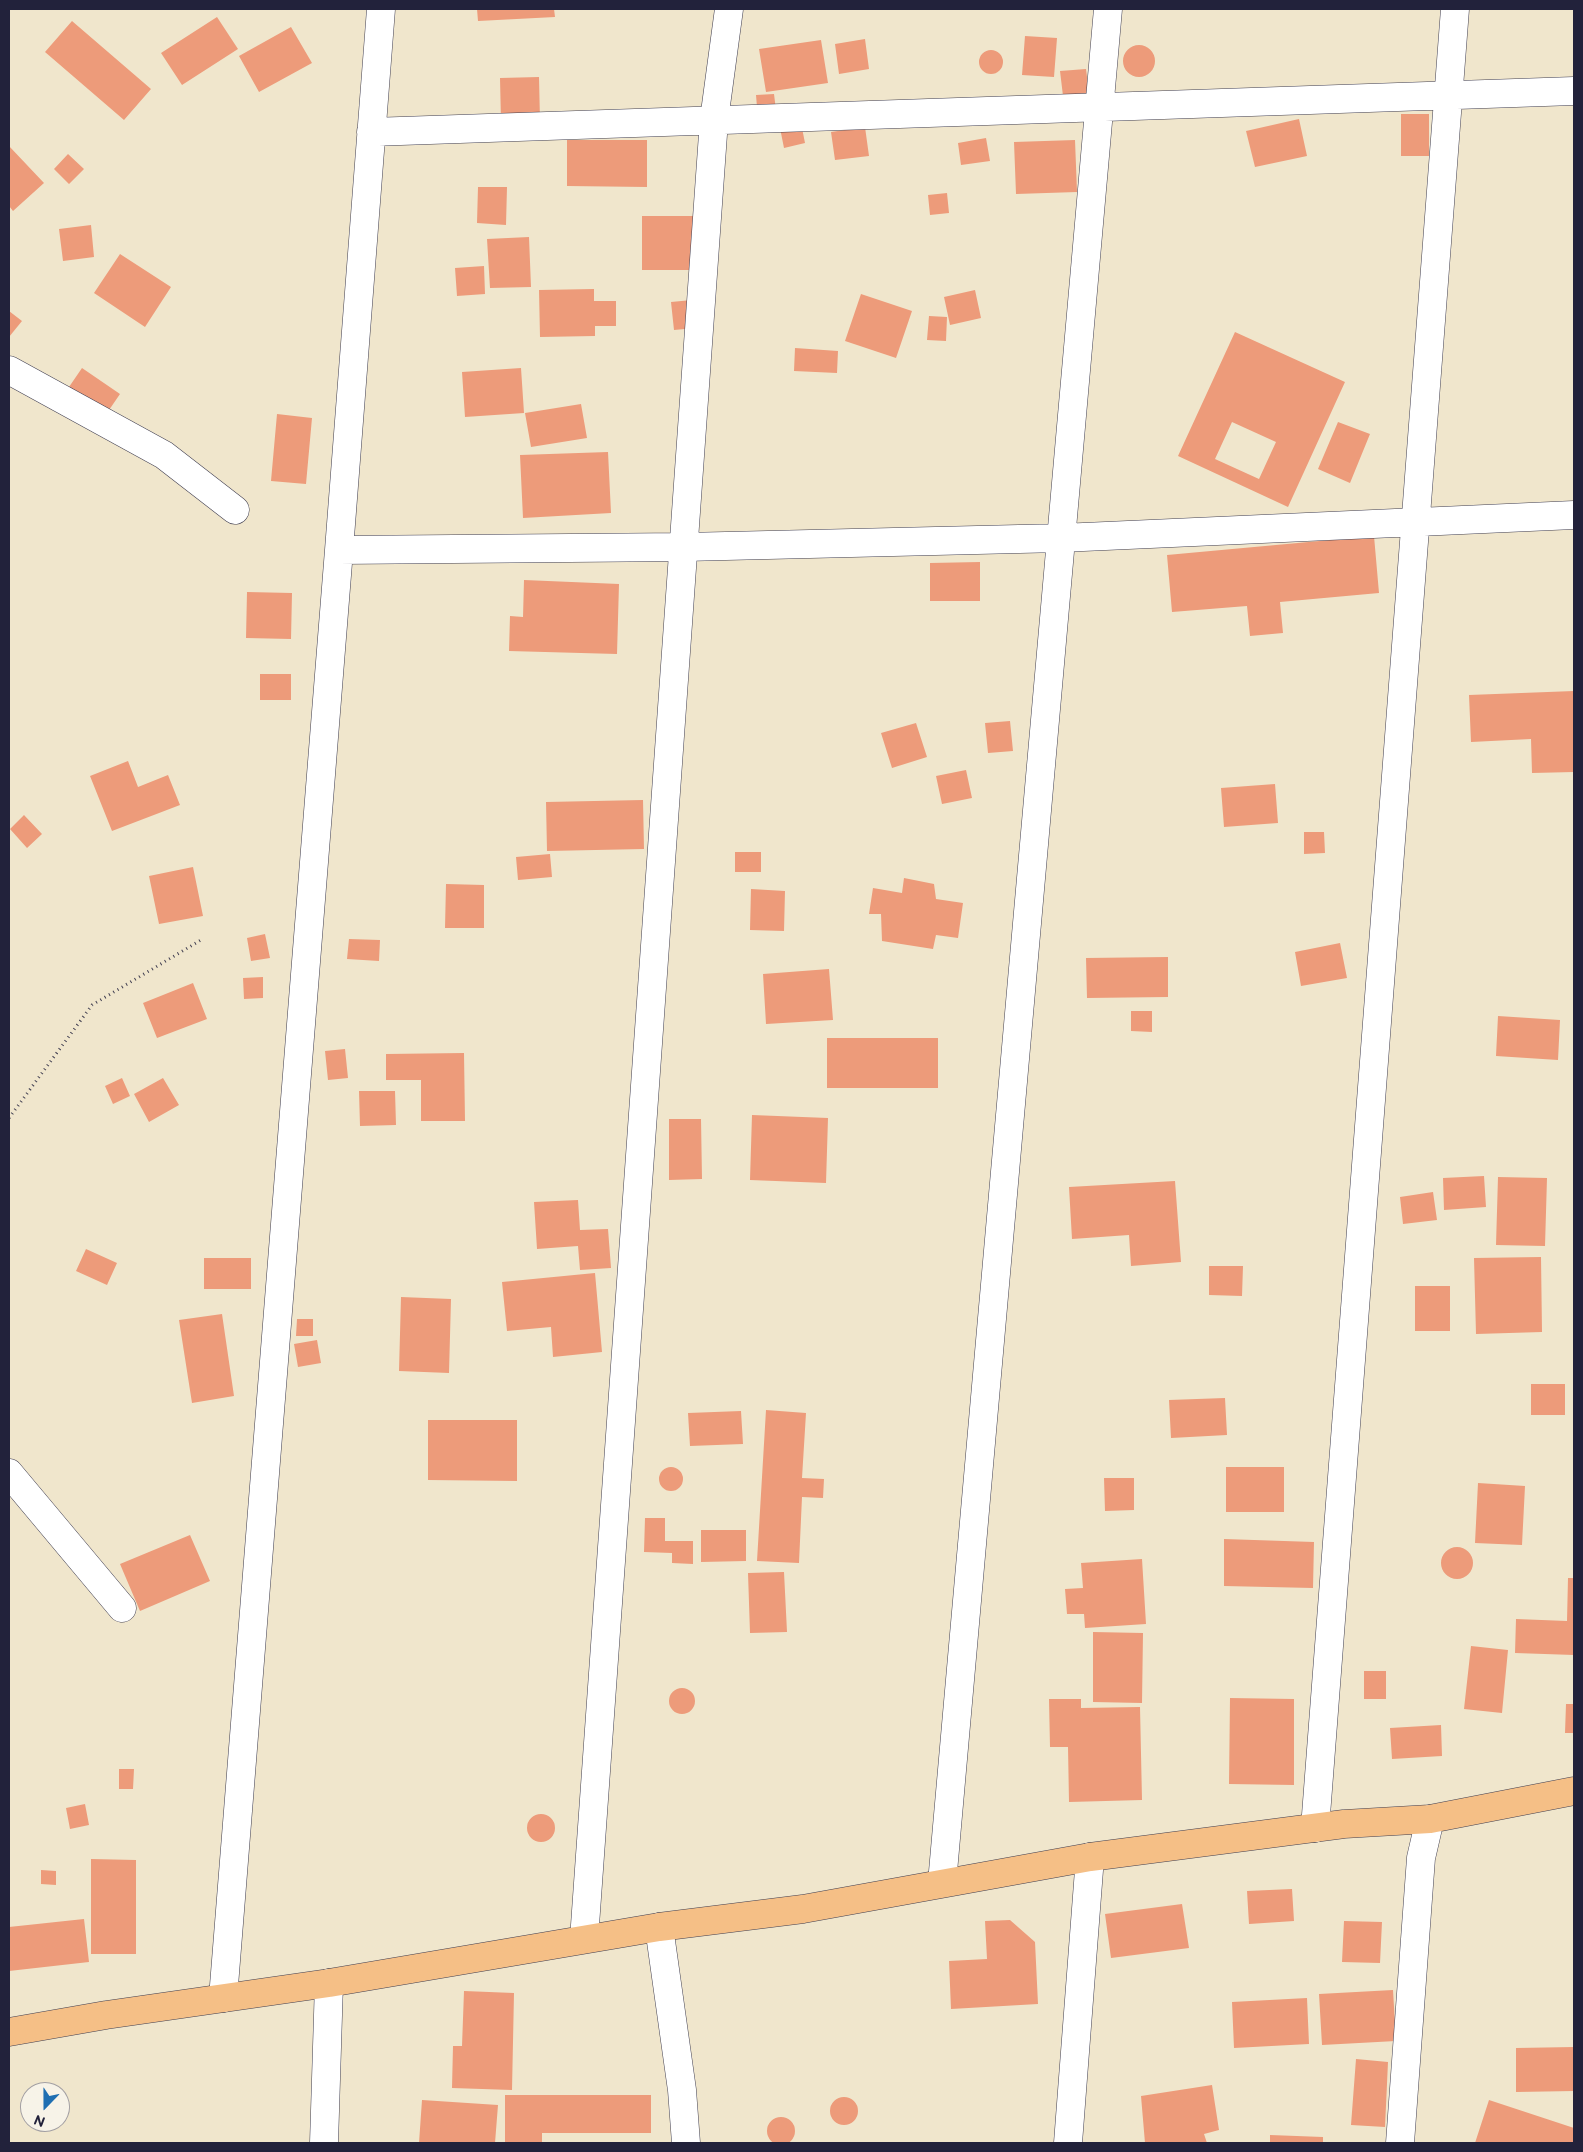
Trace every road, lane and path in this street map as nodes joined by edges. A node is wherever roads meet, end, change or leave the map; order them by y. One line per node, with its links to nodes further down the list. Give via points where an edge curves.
1 (381, 9): 9 (street)
2 (729, 9): 8 (street)
3 (1108, 9): 7 (street)
4 (1455, 9): 6 (street)
5 (1574, 91): 6 (street)
6 (1449, 95): 7 (street); 13 (street)
7 (1099, 107): 8 (street); 14 (street)
8 (714, 120): 9 (street); 15 (street)
9 (371, 132): 16 (street)
10 (10, 375): 11 (street, via 164,455)
11 (235, 510)
12 (1574, 515): 13 (street)
13 (1416, 522): 14 (street); 23 (street)
14 (1060, 538): 15 (street); 25 (street)
15 (684, 548): 16 (street); 27 (street)
16 (339, 550): 29 (street)
17 (201, 940): 18 (path, via 92,1005)
18 (9, 1118)
19 (9, 1473): 20 (street)
20 (122, 1608)
21 (1574, 1791): 22 (main road)
22 (1430, 1819): 23 (main road); 34 (street, via 1421,1858)
23 (1315, 1828): 24 (main road)
24 (1090, 1857): 25 (main road); 33 (street)
25 (942, 1883): 26 (main road, via 804,1908)
26 (660, 1927): 27 (main road); 32 (street)
27 (584, 1940): 28 (main road)
28 (329, 1983): 29 (main road); 31 (street)
29 (223, 1998): 30 (main road)
30 (9, 2032)
31 (324, 2143)
32 (686, 2143)
33 (1068, 2143)
34 (1400, 2143)

